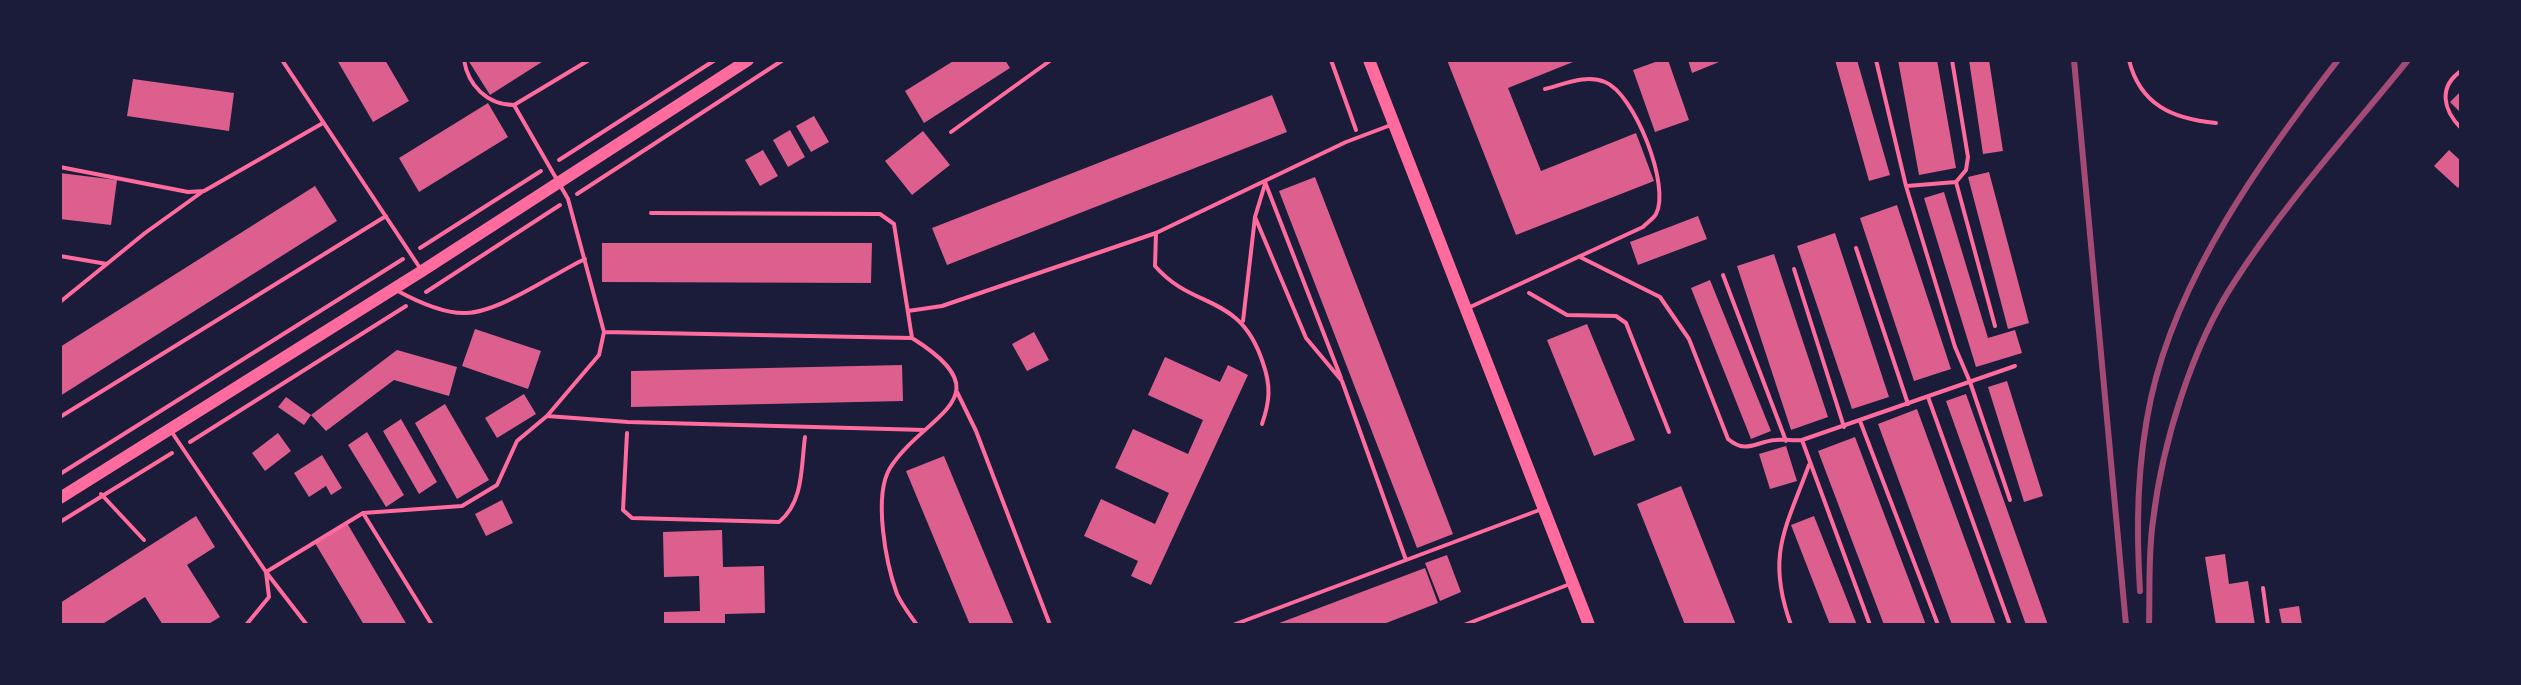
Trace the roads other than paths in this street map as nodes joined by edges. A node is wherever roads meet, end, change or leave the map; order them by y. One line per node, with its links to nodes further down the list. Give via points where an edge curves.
1 (282, 60): 13 (lane)
2 (464, 60): 12 (lane, via 471,82 484,96)
3 (589, 60): 12 (lane)
4 (748, 60): 19 (main road)
5 (1051, 60): 17 (lane)
6 (1369, 60): 15 (main road)
7 (1876, 60): 22 (lane)
8 (1952, 60): 21 (lane, via 1968,157)
9 (2129, 60): 14 (lane, via 2134,79 2158,106 2184,120)
10 (2461, 71): 16 (lane, via 2444,97 2449,115)
11 (1545, 89): 30 (lane, via 1591,77 1622,93 1645,135 1659,189 1657,213 1643,227)
12 (514, 105): 19 (lane)
13 (323, 123): 23 (lane); 25 (lane)
14 (2216, 123)
15 (1393, 124): 20 (lane); 38 (main road)
16 (2461, 128)
17 (951, 132)
18 (60, 167): 23 (lane)
19 (560, 182): 31 (lane); 34 (main road)
20 (1265, 182): 26 (lane); 27 (lane); 45 (lane)
21 (1956, 182): 22 (lane); 41 (lane)
22 (1906, 186): 46 (lane)
23 (204, 191): 32 (lane)
24 (651, 213): 39 (lane, via 889,217)
25 (386, 216): 34 (lane); 51 (lane)
26 (1255, 217): 40 (lane); 45 (lane, via 1306,338)
27 (1156, 233): 39 (lane, via 942,306); 40 (lane, via 1155,266 1168,281)
28 (1856, 248): 49 (lane)
29 (60, 256): 32 (lane)
30 (1580, 257): 38 (lane); 58 (lane, via 1660,297 1689,339 1728,439 1737,447 1751,448 1775,439)
31 (585, 259): 36 (lane, via 469,313 415,300); 42 (lane)
32 (107, 264): 37 (lane)
33 (1794, 269): 54 (lane)
34 (422, 271): 36 (main road)
35 (1723, 275): 58 (lane)
36 (394, 289): 55 (main road)
37 (60, 302)
38 (1466, 309): 62 (main road)
39 (908, 311): 43 (lane)
40 (1243, 322): 53 (lane, via 1269,382 1270,403)
41 (1995, 326)
42 (604, 332): 43 (lane); 50 (lane, via 599,355)
43 (912, 338): 47 (lane, via 942,356)
44 (2015, 366): 46 (lane)
45 (1342, 381): 64 (lane)
46 (1970, 382): 48 (lane); 61 (lane)
47 (957, 392): 56 (lane, via 949,411); 72 (lane)
48 (1928, 397): 49 (lane); 79 (lane)
49 (1908, 404): 52 (lane)
50 (547, 416): 56 (lane); 63 (lane, via 517,441 497,485 462,506)
51 (60, 417)
52 (1860, 421): 54 (lane); 78 (lane)
53 (1262, 424)
54 (1844, 427): 57 (lane)
55 (169, 429): 60 (main road); 65 (lane)
56 (925, 430): 71 (lane, via 890,469 881,491 898,594)
57 (1802, 440): 58 (lane); 59 (lane)
58 (1786, 441)
59 (1809, 463): 76 (lane, via 1777,557 1779,591); 77 (lane)
60 (60, 498)
61 (2010, 500)
62 (1545, 508): 64 (lane); 66 (main road)
63 (363, 513): 65 (lane); 70 (lane)
64 (1406, 560): 73 (lane)
65 (266, 572): 68 (lane, via 269,597); 69 (lane)
66 (1573, 583): 74 (lane); 75 (main road)
67 (2263, 588): 80 (lane)
68 (246, 625)
69 (307, 625)
70 (432, 625)
71 (917, 625)
72 (1050, 625)
73 (1233, 625)
74 (1464, 625)
75 (1589, 625)
76 (1791, 625)
77 (1870, 625)
78 (1938, 625)
79 (2010, 625)
80 (2268, 625)

